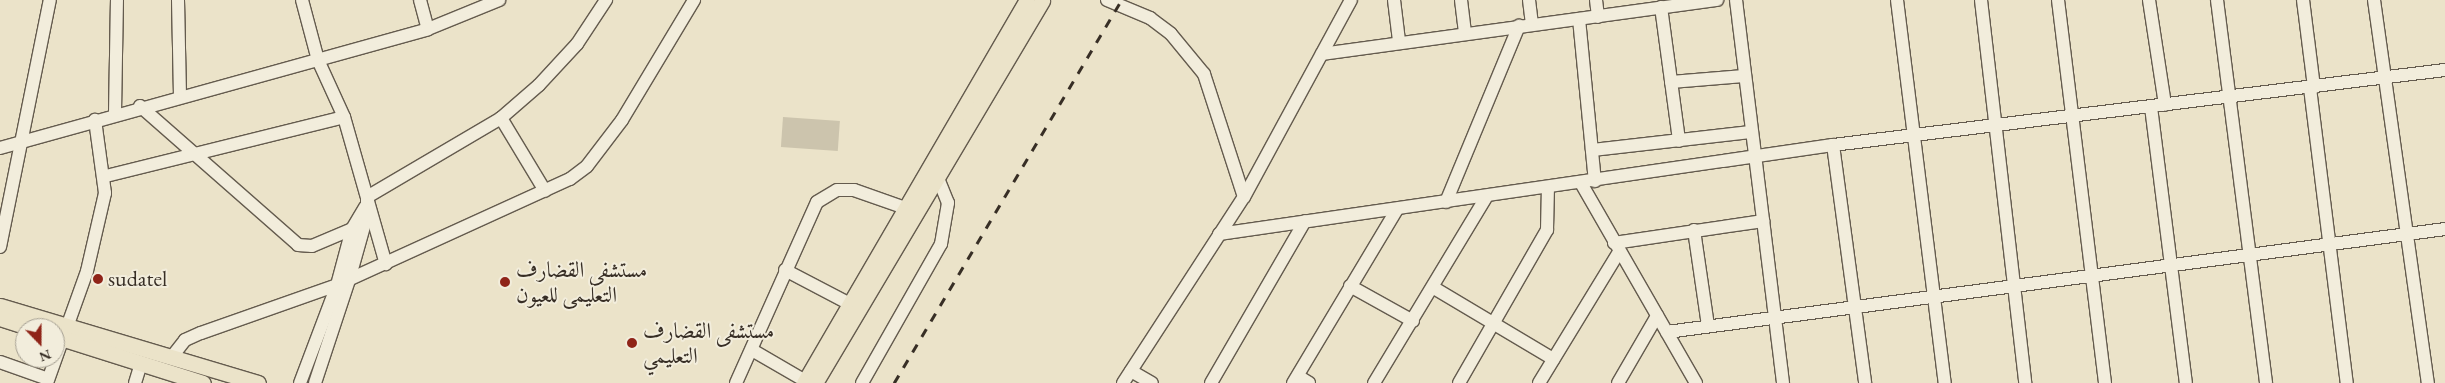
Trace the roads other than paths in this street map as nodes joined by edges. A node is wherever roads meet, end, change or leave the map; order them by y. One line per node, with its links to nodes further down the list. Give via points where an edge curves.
1 (50, 0): 53 (street)
2 (117, 0): 45 (street)
3 (178, 0): 40 (street)
4 (302, 0): 34 (street)
5 (420, 0): 30 (street)
6 (499, 0): 30 (street)
7 (606, 0): 48 (street, via 577,44 539,85)
8 (694, 0): 65 (street, via 598,153 570,179)
9 (1027, 0): 60 (main road)
10 (1042, 0): 60 (main road)
11 (1107, 0): 67 (street, via 1150,18 1172,34 1204,74)
12 (1351, 0): 33 (street)
13 (1394, 0): 32 (street)
14 (1461, 0): 31 (street)
15 (1529, 0): 29 (street)
16 (1596, 0): 27 (street)
17 (1717, 0): 26 (street)
18 (1736, 0): 36 (street)
19 (1897, 0): 52 (street)
20 (1981, 0): 50 (street)
21 (2058, 0): 46 (street)
22 (2149, 0): 42 (street)
23 (2217, 0): 41 (street)
24 (2303, 0): 39 (street)
25 (2374, 0): 37 (street)
26 (1663, 4): 27 (street); 38 (street)
27 (1598, 17): 28 (street)
28 (1579, 20): 29 (street); 57 (street)
29 (1525, 25): 31 (street); 69 (street)
30 (428, 29): 34 (street)
31 (1465, 33): 32 (street)
32 (1399, 41): 33 (street)
33 (1322, 54): 67 (street)
34 (318, 60): 40 (street); 47 (street)
35 (2445, 70): 37 (street)
36 (1744, 76): 38 (street); 51 (street)
37 (2384, 78): 39 (street); 77 (street)
38 (1671, 82): 54 (street)
39 (2312, 87): 41 (street); 79 (street)
40 (180, 96): 43 (street)
41 (2230, 97): 42 (street); 82 (street)
42 (2165, 105): 44 (street)
43 (140, 106): 45 (street); 58 (street)
44 (2151, 107): 46 (street); 84 (street)
45 (116, 113): 49 (street)
46 (2071, 116): 50 (street); 86 (street)
47 (344, 117): 58 (street); 68 (street)
48 (501, 118): 65 (street); 68 (street)
49 (95, 120): 53 (street); 61 (street)
50 (1995, 126): 52 (street); 89 (street)
51 (1751, 132): 54 (street); 59 (street)
52 (1913, 137): 55 (street); 91 (street)
53 (23, 141): 56 (street); 80 (street)
54 (1679, 141): 57 (street)
55 (1833, 145): 59 (street); 94 (street)
56 (0, 148)
57 (1592, 150): 62 (street)
58 (192, 154): 61 (street); 74 (street, via 298,245 312,246)
59 (1754, 157): 62 (street); 73 (street)
60 (935, 169): 70 (main road); 116 (main road); 123 (street, via 948,203 941,244)
61 (106, 176): 102 (street, via 86,271)
62 (1595, 181): 63 (street)
63 (1581, 183): 64 (street); 81 (street)
64 (1548, 187): 66 (street); 101 (street, via 1547,230)
65 (545, 191): 83 (street)
66 (1487, 196): 69 (street); 90 (street)
67 (1244, 197): 78 (street)
68 (366, 202): 74 (street); 83 (street); 87 (street, via 367,216)
69 (1446, 202): 71 (street)
70 (905, 208): 85 (street, via 854,190 837,190 817,202); 92 (main road)
71 (1397, 209): 72 (street); 88 (street)
72 (1305, 221): 78 (street); 126 (street)
73 (1762, 221): 76 (street); 96 (street)
74 (352, 229): 87 (street)
75 (2445, 229): 77 (street)
76 (1694, 230): 81 (street); 103 (street)
77 (2406, 233): 79 (street); 141 (street)
78 (1219, 234): 113 (street)
79 (2329, 242): 82 (street); 140 (street)
80 (0, 247)
81 (1616, 247): 95 (street); 109 (street)
82 (2249, 255): 84 (street); 139 (street)
83 (386, 264): 87 (street)
84 (2170, 265): 86 (street); 138 (street)
85 (785, 270): 92 (street); 107 (street)
86 (2091, 276): 89 (street); 137 (street)
87 (343, 282): 108 (street, via 185,340); 120 (street); 121 (street)
88 (1350, 286): 99 (street); 114 (street)
89 (2012, 286): 91 (street); 136 (street)
90 (1434, 288): 99 (street); 101 (street)
91 (1934, 295): 94 (street); 135 (street)
92 (850, 304): 116 (main road)
93 (0, 306): 98 (main road)
94 (1854, 307): 96 (street); 134 (street)
95 (1657, 316): 104 (street); 131 (street)
96 (1774, 316): 103 (street); 133 (street)
97 (0, 318): 100 (main road)
98 (26, 318)
99 (1413, 321): 128 (street)
100 (15, 323)
101 (1493, 323): 109 (street); 129 (street)
102 (65, 324)
103 (1708, 326): 104 (street)
104 (1667, 332): 132 (street)
105 (65, 335): 108 (main road)
106 (65, 335): 111 (main road)
107 (752, 350): 116 (street); 122 (street)
108 (171, 358): 119 (main road)
109 (1553, 359): 130 (street)
110 (0, 362): 115 (street)
111 (141, 363): 117 (street); 118 (main road)
112 (52, 368): 115 (street)
113 (1131, 371): 124 (street); 125 (street)
114 (1295, 379): 127 (street)
115 (48, 381)
116 (808, 382)
117 (135, 383)
118 (203, 383)
119 (258, 383)
120 (300, 383)
121 (315, 383)
122 (736, 383)
123 (862, 383)
124 (1123, 383)
125 (1152, 383)
126 (1211, 383)
127 (1309, 383)
128 (1374, 383)
129 (1459, 383)
130 (1539, 383)
131 (1618, 383)
132 (1696, 383)
133 (1783, 383)
134 (1865, 383)
135 (1945, 383)
136 (2025, 383)
137 (2105, 383)
138 (2186, 383)
139 (2266, 383)
140 (2346, 383)
141 (2428, 383)

